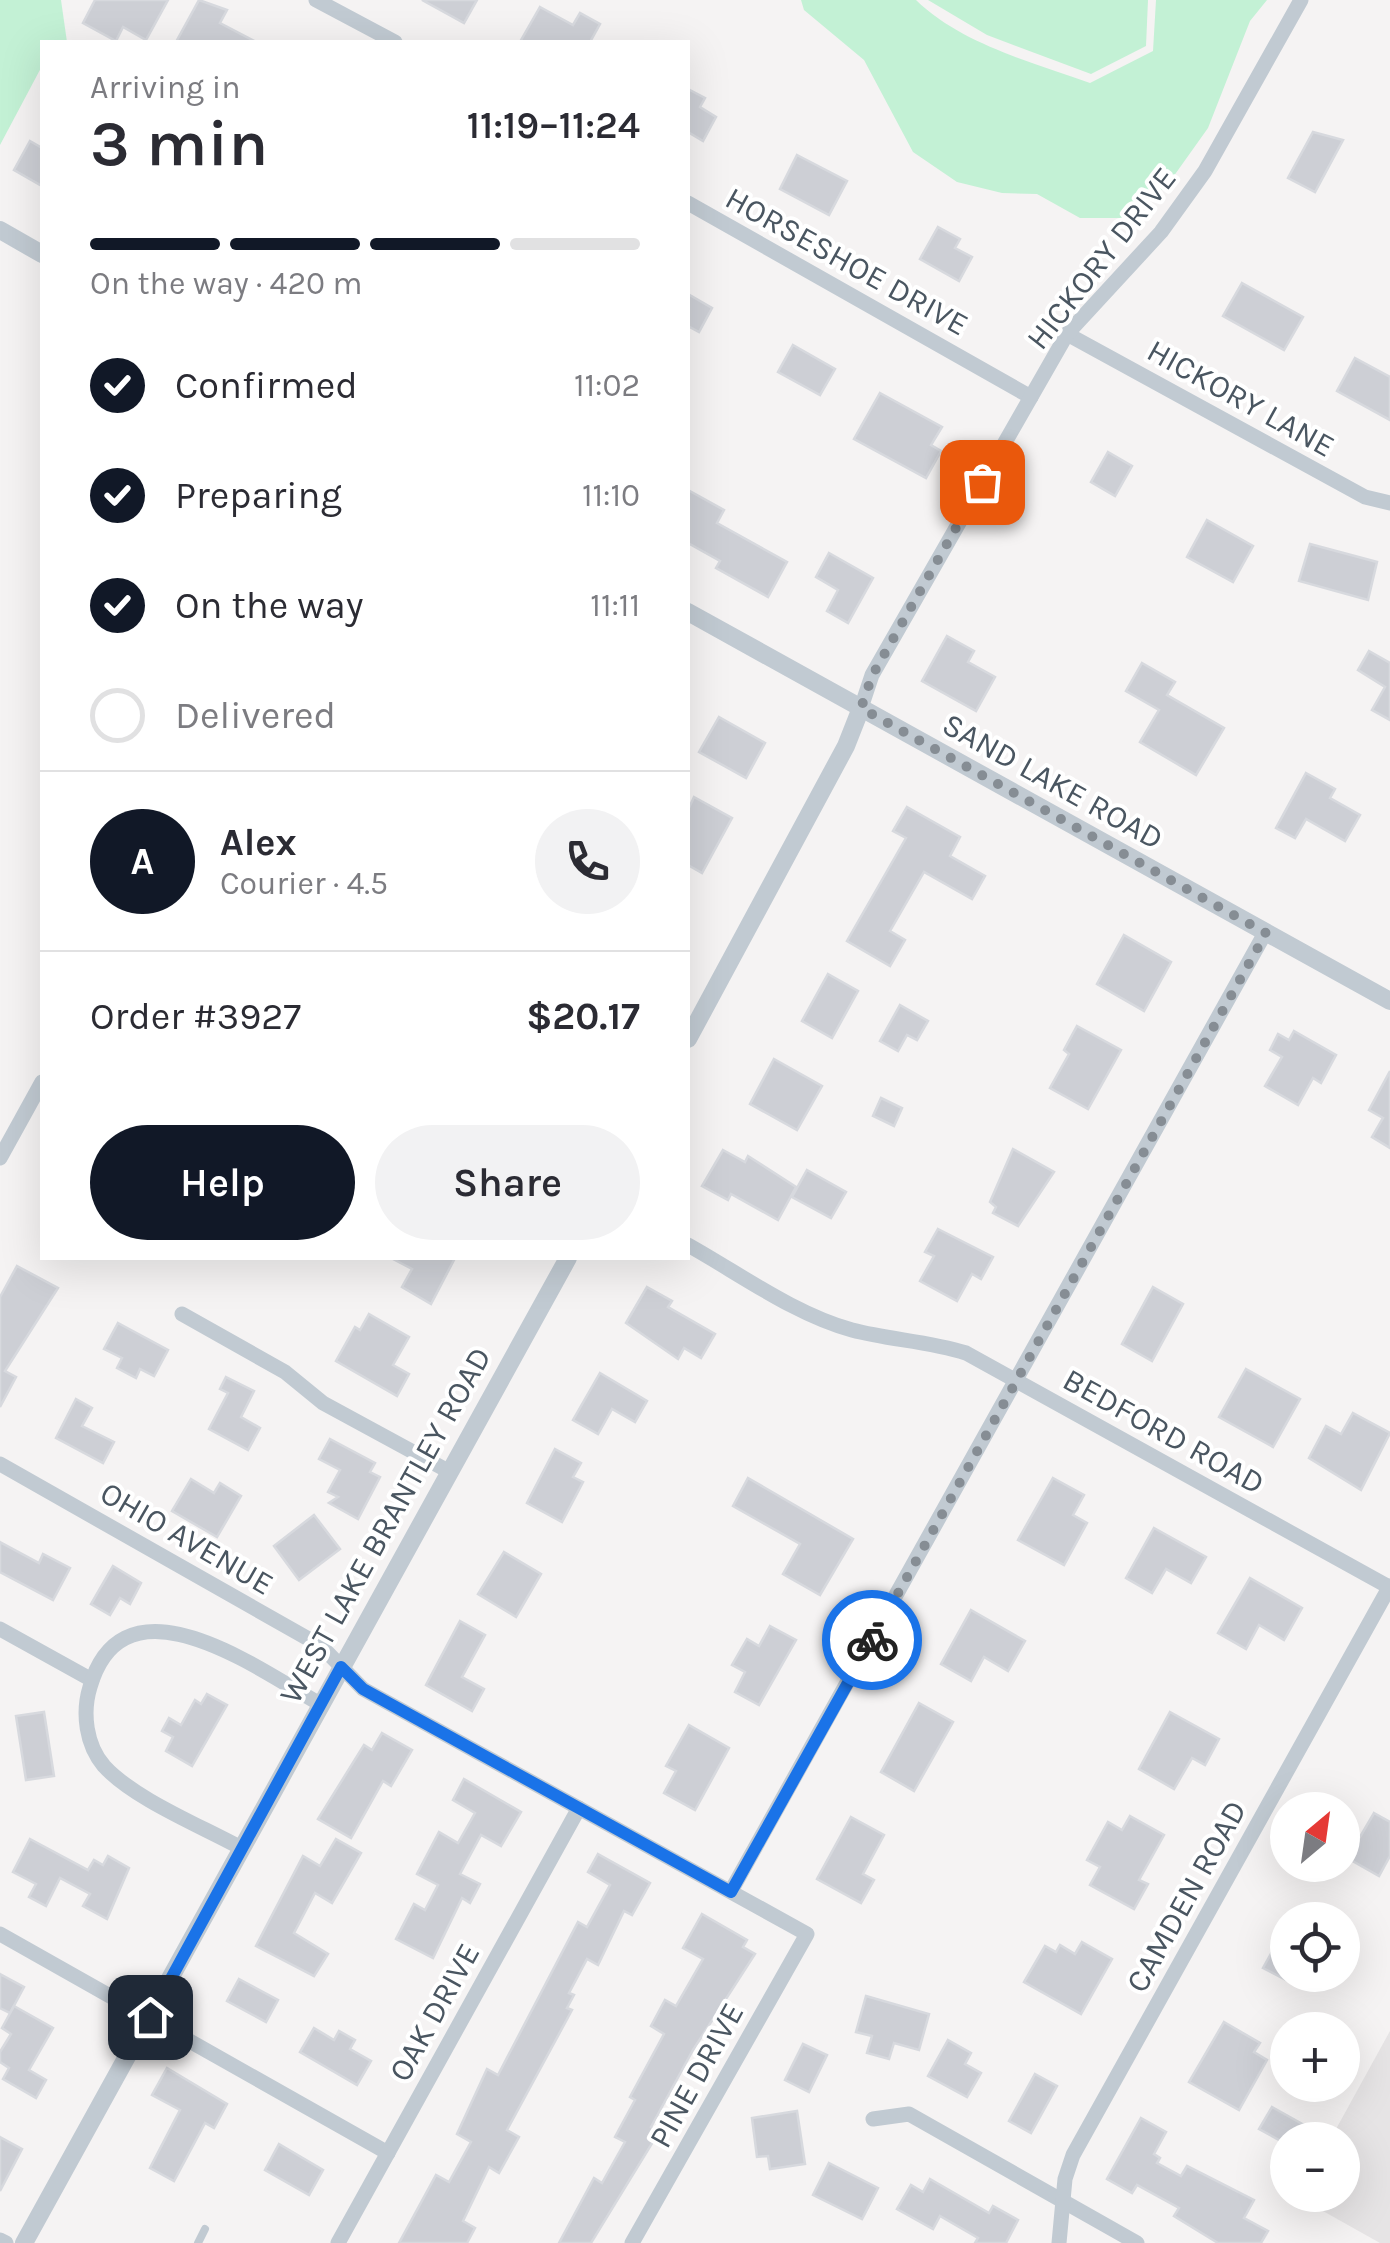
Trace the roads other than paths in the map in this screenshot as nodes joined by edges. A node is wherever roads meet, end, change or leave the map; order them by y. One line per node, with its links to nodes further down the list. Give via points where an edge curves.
1 (316, 0): 3 (street)
2 (1301, 0): 7 (street, HICKORY DRIVE, via 1205,171 1161,232)
3 (391, 40)
4 (690, 204): 8 (street, HORSESHOE DRIVE)
5 (0, 230): 6 (street)
6 (40, 253)
7 (1067, 334): 8 (street, HICKORY DRIVE); 9 (street, HICKORY LANE, via 1365,498)
8 (1031, 397): 11 (street, HICKORY DRIVE, via 872,676)
9 (1390, 504)
10 (690, 613): 11 (street, SAND LAKE ROAD)
11 (861, 708): 12 (street, SAND LAKE ROAD); 14 (street)
12 (1266, 933): 13 (street, SAND LAKE ROAD); 20 (street)
13 (1390, 1001)
14 (690, 1035)
15 (40, 1086): 16 (street)
16 (0, 1158)
17 (690, 1246): 20 (street, BEDFORD ROAD, via 803,1310 852,1330 933,1342)
18 (567, 1260): 22 (street, WEST LAKE BRANTLEY ROAD)
19 (182, 1314): 22 (street)
20 (1017, 1380): 23 (street, BEDFORD ROAD); 30 (street)
21 (0, 1464): 25 (street, OHIO AVENUE, via 321,1646)
22 (450, 1472): 25 (street, WEST LAKE BRANTLEY ROAD)
23 (1390, 1587): 36 (street, CAMDEN ROAD, via 1073,2155)
24 (0, 1629): 26 (street)
25 (341, 1667): 27 (street, WEST LAKE BRANTLEY ROAD); 28 (street, OHIO AVENUE, via 363,1689)
26 (92, 1680): 27 (street, via 126,1640 175,1630 203,1638); 29 (street, via 86,1718 92,1747 105,1766 128,1786)
27 (320, 1704): 29 (street, WEST LAKE BRANTLEY ROAD)
28 (579, 1808): 30 (street, OHIO AVENUE); 35 (street, OAK DRIVE)
29 (241, 1848): 33 (street, WEST LAKE BRANTLEY ROAD)
30 (731, 1892): 32 (street, OHIO AVENUE)
31 (0, 1934): 33 (street)
32 (807, 1934): 41 (street, PINE DRIVE)
33 (150, 2017): 35 (street); 38 (street, WEST LAKE BRANTLEY ROAD)
34 (873, 2120): 36 (street, via 909,2114)
35 (388, 2153): 40 (street, OAK DRIVE)
36 (1061, 2200): 42 (street, CAMDEN ROAD); 43 (street)
37 (205, 2230): 39 (lane)
38 (24, 2243)
39 (198, 2243)
40 (338, 2243)
41 (632, 2243)
42 (1059, 2243)
43 (1137, 2243)

